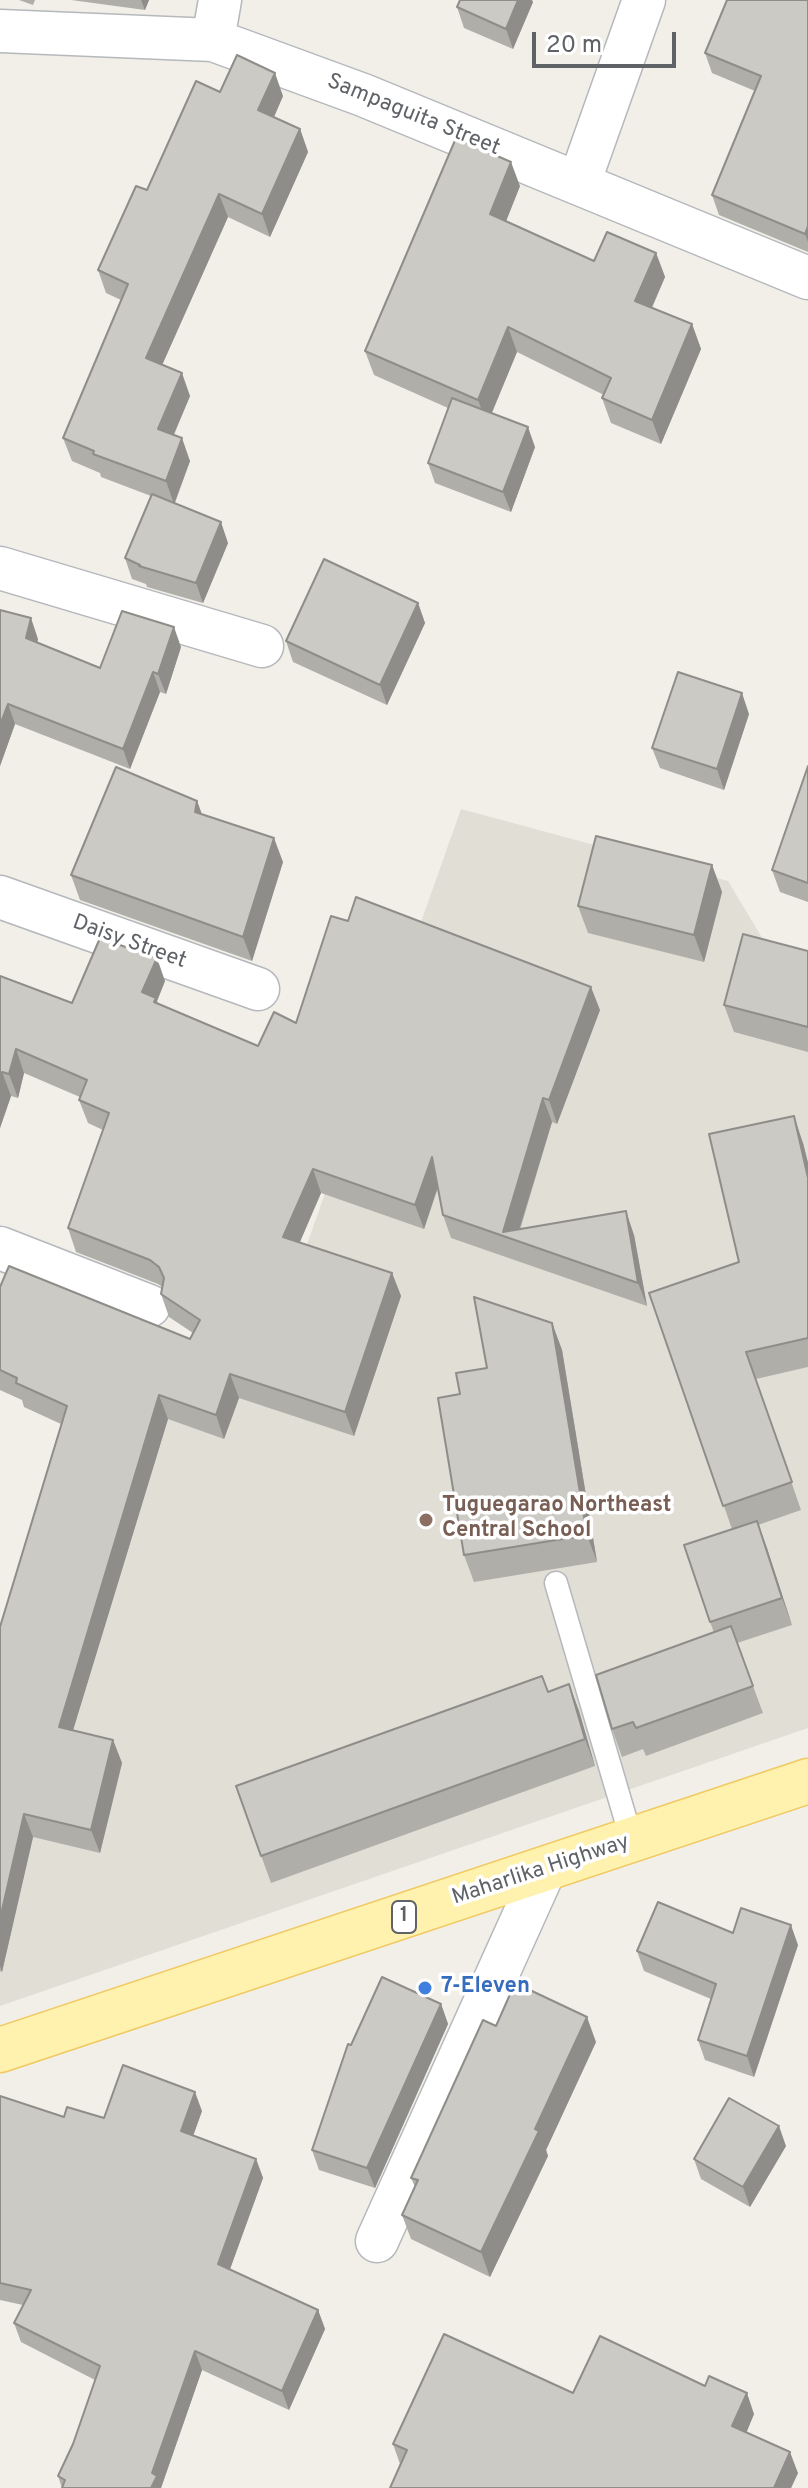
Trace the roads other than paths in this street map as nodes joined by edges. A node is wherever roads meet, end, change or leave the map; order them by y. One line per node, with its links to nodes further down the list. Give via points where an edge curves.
1 (644, 0): 4 (street)
2 (217, 20): 3 (street, Sampaguita Street); 4 (street, Sampaguita Street, via 363,95)
3 (0, 31)
4 (579, 183): 5 (street, Sampaguita Street)
5 (808, 278)
6 (0, 568): 7 (street)
7 (262, 646)
8 (0, 897): 9 (street, Daisy Street)
9 (258, 989)
10 (0, 1248): 11 (street)
11 (149, 1306)
12 (556, 1583): 14 (lane)
13 (808, 1781): 14 (main road, Maharlika Highway / 1)
14 (632, 1841): 15 (main road, Maharlika Highway / 1)
15 (544, 1871): 16 (main road, Maharlika Highway / 1); 17 (street)
16 (0, 2050)
17 (377, 2241)

